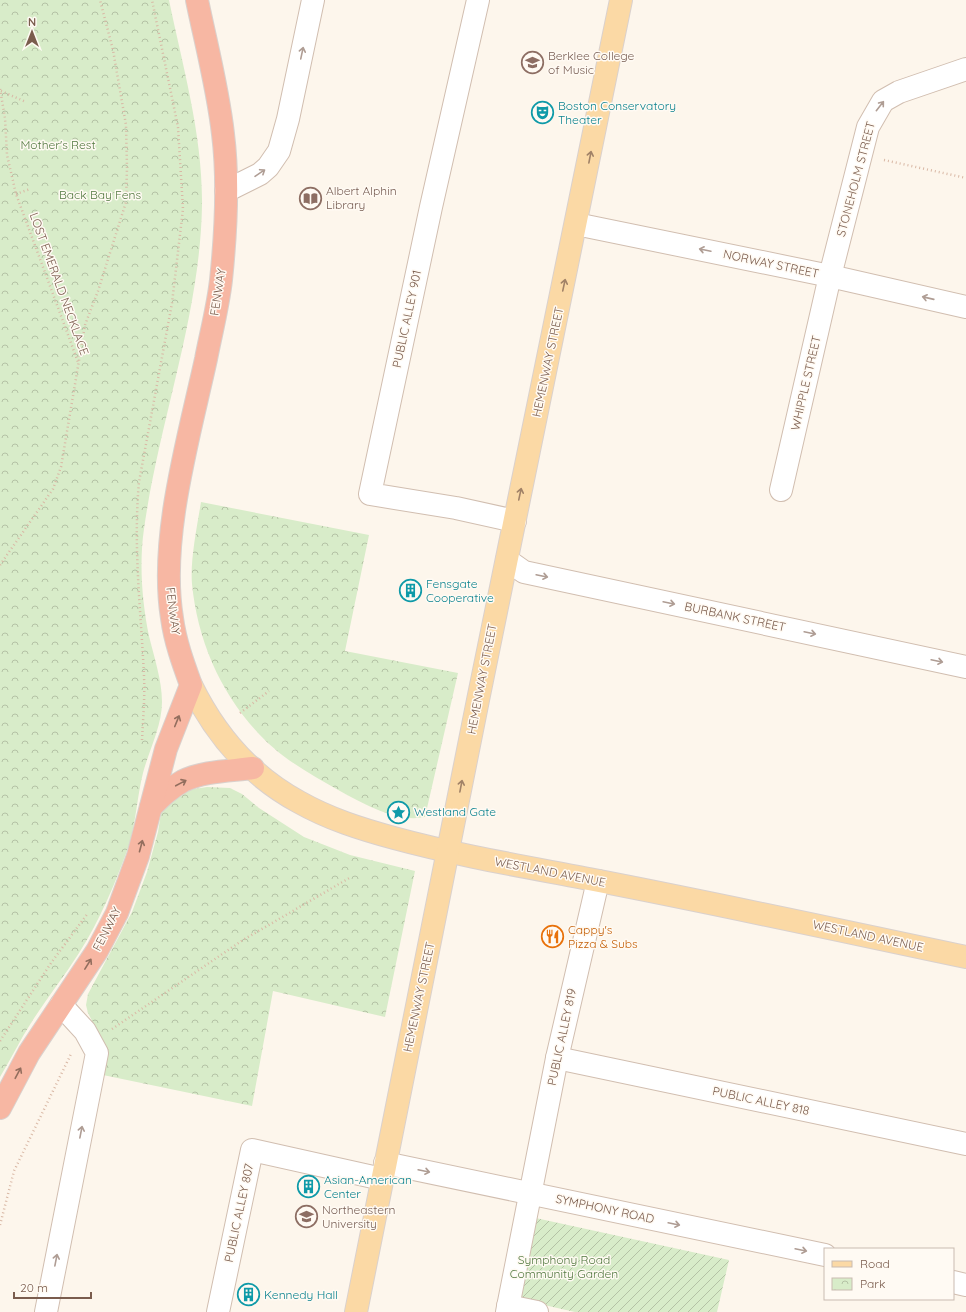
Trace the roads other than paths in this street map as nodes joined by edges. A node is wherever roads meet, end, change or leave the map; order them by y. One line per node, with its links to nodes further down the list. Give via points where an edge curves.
1 (313, 0): 6 (street, one-way to 1, via 260,174 279,151)
2 (478, 0): 11 (street, PUBLIC ALLEY 901, via 370,494)
3 (621, 0): 7 (main road, HEMENWAY STREET, one-way to 3)
4 (199, 5): 6 (highway, FENWAY, via 221,120)
5 (966, 69): 8 (street, STONEHOLM STREET, one-way to 5, via 868,127 874,114 883,101 899,92)
6 (226, 191): 14 (highway, FENWAY, via 220,289 185,455 170,549 169,586 172,618 180,654)
7 (576, 224): 8 (street, NORWAY STREET, one-way to 7); 11 (main road, HEMENWAY STREET, one-way to 7)
8 (830, 276): 9 (street, NORWAY STREET, one-way to 8); 10 (street, WHIPPLE STREET)
9 (966, 307)
10 (781, 490)
11 (515, 521): 12 (main road, HEMENWAY STREET)
12 (507, 560): 13 (street, BURBANK STREET, one-way to 13, via 524,572); 17 (main road, HEMENWAY STREET, one-way to 12)
13 (966, 667)
14 (191, 685): 15 (main road, WESTLAND AVENUE, via 217,731); 16 (highway, FENWAY, one-way to 14, via 166,749)
15 (253, 768): 16 (highway, one-way to 15, via 170,790 188,779); 17 (main road, WESTLAND AVENUE, via 285,794 313,810 358,828)
16 (151, 807): 20 (highway, FENWAY, one-way to 16, via 96,951 116,913 136,863)
17 (448, 852): 18 (main road, WESTLAND AVENUE); 24 (main road, HEMENWAY STREET)
18 (598, 881): 19 (main road, WESTLAND AVENUE); 21 (street, PUBLIC ALLEY 819)
19 (966, 957)
20 (61, 1005): 22 (highway, FENWAY, one-way to 20, via 29,1053); 30 (street, one-way to 20, via 96,1053 85,1031)
21 (557, 1058): 23 (street, PUBLIC ALLEY 818); 25 (street, PUBLIC ALLEY 819)
22 (0, 1108)
23 (966, 1144)
24 (384, 1171): 25 (street, SYMPHONY ROAD, one-way to 25); 31 (street, PUBLIC ALLEY 807, via 252,1150); 32 (main road, HEMENWAY STREET)
25 (531, 1194): 26 (street, SYMPHONY ROAD, one-way to 26); 29 (street, PUBLIC ALLEY 819)
26 (824, 1256)
27 (954, 1282): 28 (street)
28 (966, 1285)
29 (508, 1309): 33 (street)
30 (46, 1312)
31 (218, 1312)
32 (356, 1312)
33 (537, 1312)

